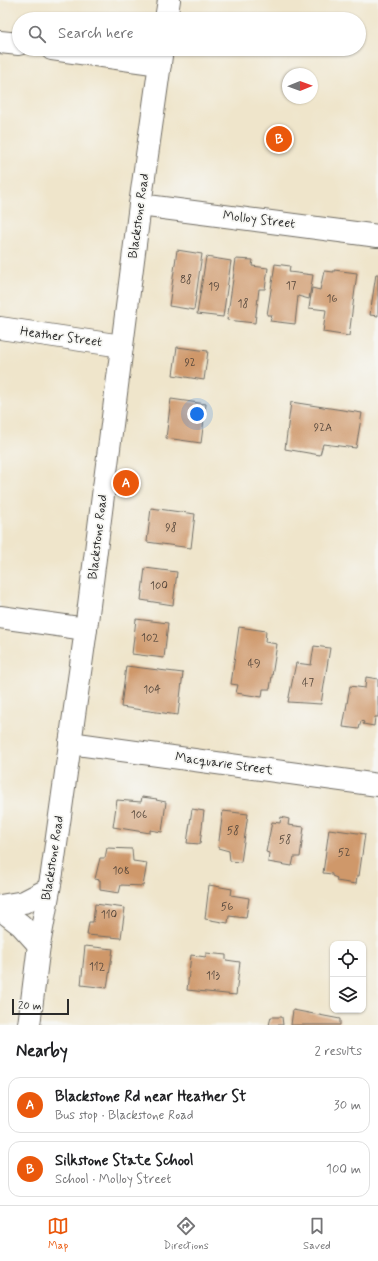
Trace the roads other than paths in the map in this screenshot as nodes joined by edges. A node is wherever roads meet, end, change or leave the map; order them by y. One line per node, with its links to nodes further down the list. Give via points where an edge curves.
1 (168, 0): 2 (street)
2 (167, 12)
3 (0, 42): 4 (street)
4 (12, 43)
5 (147, 56): 6 (street)
6 (161, 57): 7 (street, Blackstone Road)
7 (140, 205): 8 (street, Molloy Street); 10 (street, Blackstone Road)
8 (378, 236)
9 (0, 328): 10 (street, Heather Street)
10 (122, 346): 12 (street, Blackstone Road)
11 (0, 618): 12 (street)
12 (86, 629): 13 (street, Blackstone Road)
13 (70, 743): 14 (street, Macquarie Street); 15 (street, Blackstone Road)
14 (378, 785)
15 (49, 889): 16 (street, via 24,902); 18 (street, Blackstone Road)
16 (0, 906)
17 (0, 909): 18 (street, via 21,925)
18 (39, 945): 19 (street, Blackstone Road)
19 (29, 1025)

